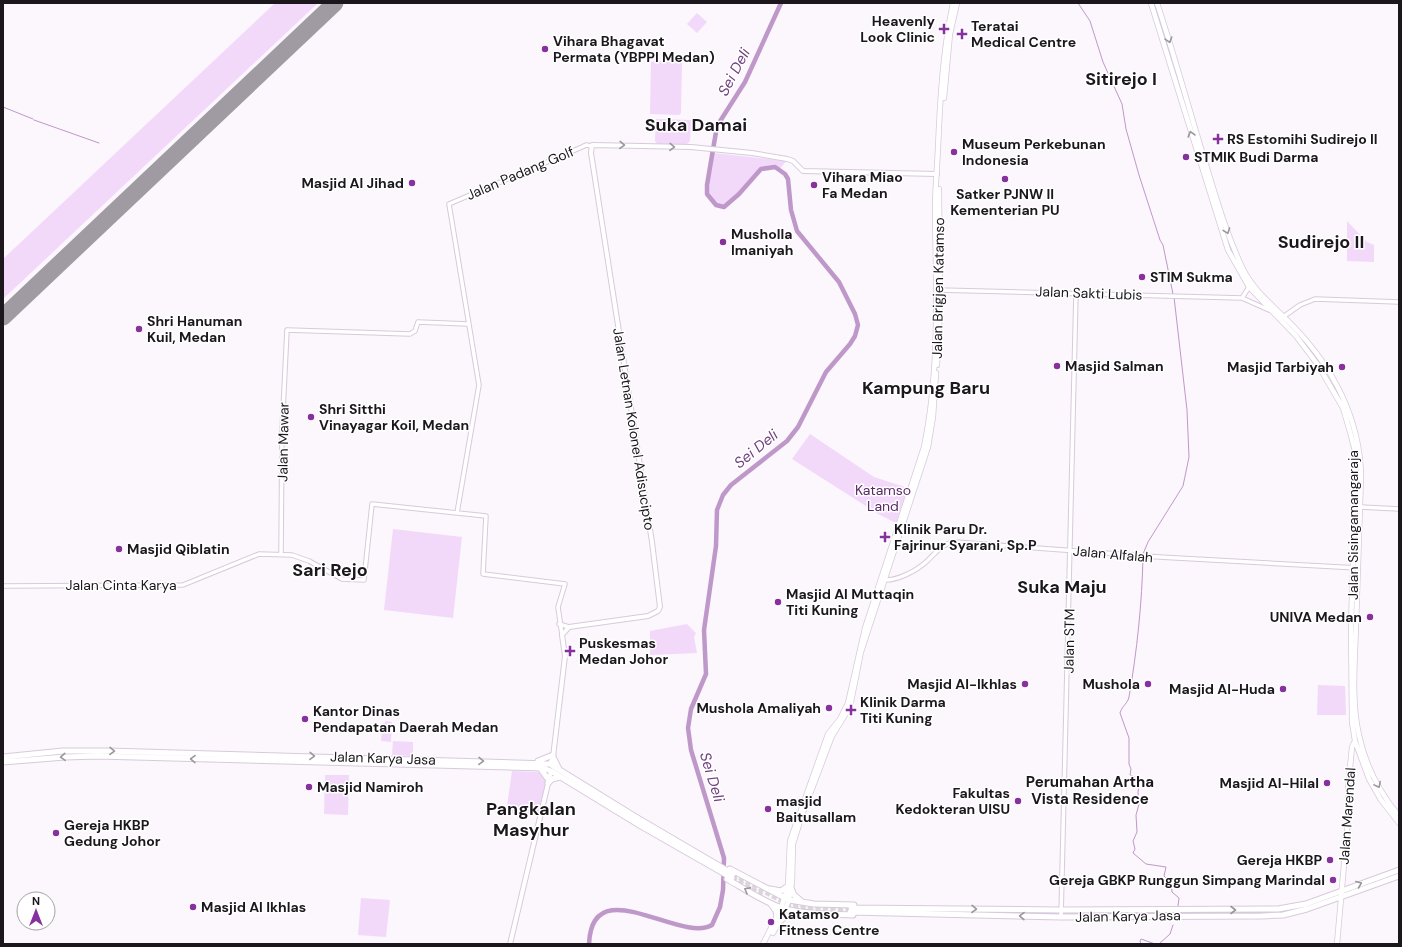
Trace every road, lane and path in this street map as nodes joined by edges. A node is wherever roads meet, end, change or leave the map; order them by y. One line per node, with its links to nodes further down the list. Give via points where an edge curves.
1 (953, 3): 5 (main road, Jalan Brigjen Katamso, via 946,37)
2 (957, 3): 5 (main road, Jalan Brigjen Katamso, via 950,34)
3 (1150, 3): 8 (main road, Jalan Sisingamangaraja, one-way to 3, via 1228,250 1220,228)
4 (1157, 3): 14 (main road, Jalan Sisingamangaraja, one-way to 14, via 1233,247 1252,284)
5 (943, 97): 7 (main road, Jalan Brigjen Katamso); 9 (main road, Jalan Brigjen Katamso)
6 (592, 146): 7 (main road, Jalan Padang Golf, one-way to 7, via 691,147 787,159 803,171); 15 (street, Jalan Padang Golf, via 586,145 449,204); 26 (main road, Jalan Letnan Kolonel Adisucipto, via 660,604 658,611 648,616)
7 (937, 174): 9 (main road, Jalan Brigjen Katamso, via 935,205)
8 (1249, 287): 11 (street); 13 (main road, Jalan Sisingamangaraja)
9 (938, 290): 10 (street, Jalan Sakti Lubis); 23 (main road, Jalan Brigjen Katamso, via 940,329 931,434)
10 (1076, 293): 11 (street, Jalan Sakti Lubis); 20 (street, Jalan STM)
11 (1242, 298): 13 (street, Jalan Sakti Lubis)
12 (1399, 302): 14 (street, via 1315,299 1300,305)
13 (1272, 311): 16 (main road, Jalan Sisingamangaraja, via 1305,346 1325,374)
14 (1283, 317): 16 (main road, Jalan Sisingamangaraja, via 1308,342 1329,372 1342,394)
15 (468, 324): 19 (street, via 478,373 478,395); 21 (street, Jalan Mawar, via 418,322 415,331 410,334 287,330 282,431)
16 (1353, 431): 17 (main road, Jalan Sisingamangaraja, via 1360,460); 22 (main road, Jalan Sisingamangaraja, via 1356,476)
17 (1360, 507): 18 (street); 22 (main road, Jalan Sisingamangaraja)
18 (1399, 509)
19 (457, 513): 21 (street, Jalan Cinta Karya, via 372,504 364,580 342,579 309,561); 25 (street, via 487,518 482,573 484,575 565,584 558,604)
20 (1070, 550): 22 (street, Jalan Alfalah); 23 (street, Jalan Alfalah, via 952,542 918,568); 59 (street, Jalan STM)
21 (281, 554): 24 (street, Jalan Cinta Karya, via 256,554 183,586)
22 (1356, 568): 28 (main road, Jalan Sisingamangaraja, via 1350,684 1351,716)
23 (882, 580): 51 (main road, Jalan Brigjen Katamso, via 860,644 847,706 828,734 810,787 793,844)
24 (3, 586)
25 (559, 624): 26 (street); 27 (street)
26 (569, 627): 27 (main road)
27 (562, 635): 29 (main road, via 565,656)
28 (1357, 738): 33 (main road, Jalan Marendal, via 1353,743); 34 (main road, Jalan Sisingamangaraja); 43 (main road, Jalan Sisingamangaraja, one-way to 43, via 1384,796)
29 (553, 756): 36 (highway); 37 (main road); 39 (highway)
30 (3, 757): 31 (highway, Jalan Karya Jasa)
31 (26, 757): 32 (highway, Jalan Karya Jasa); 35 (highway, Jalan Karya Jasa)
32 (270, 758): 36 (highway, Jalan Karya Jasa, one-way to 36); 38 (highway, Jalan Karya Jasa)
33 (1351, 760): 34 (main road); 52 (main road, Jalan Marendal)
34 (1361, 760): 44 (main road, Jalan Sisingamangaraja, via 1376,792)
35 (3, 762)
36 (535, 762): 37 (highway, Jalan Karya Jasa)
37 (550, 764): 39 (highway, Jalan Karya Jasa)
38 (540, 768): 40 (highway, Jalan Karya Jasa); 42 (highway)
39 (559, 769): 45 (highway, Jalan Karya Jasa)
40 (551, 771): 41 (highway, Jalan Karya Jasa); 42 (main road)
41 (560, 776): 42 (highway); 45 (highway, Jalan Karya Jasa)
42 (548, 781): 66 (main road)
43 (1399, 816)
44 (1399, 823)
45 (656, 832): 46 (highway, Jalan Karya Jasa, via 695,851); 46 (highway, Jalan Karya Jasa, via 702,861)
46 (716, 866): 48 (highway, Jalan Karya Jasa)
47 (1399, 870): 52 (highway, Jalan Karya Jasa, one-way to 47)
48 (730, 874): 50 (highway); 55 (highway, one-way to 48)
49 (1399, 876): 53 (highway, Jalan Karya Jasa)
50 (762, 887): 51 (highway, via 781,891); 54 (highway)
51 (789, 887): 54 (main road, Jalan Brigjen Katamso); 56 (highway, via 796,898)
52 (1341, 891): 53 (main road, Jalan Marendal); 60 (highway, Jalan Karya Jasa, one-way to 52, via 1294,907)
53 (1340, 897): 63 (highway, Jalan Karya Jasa, via 1307,910 1283,914); 68 (main road, Jalan Marendal)
54 (786, 899): 56 (highway); 57 (main road, Jalan Brigjen Katamso)
55 (766, 901): 57 (highway); 65 (highway, via 774,908)
56 (814, 904): 61 (highway)
57 (784, 908): 62 (highway); 65 (main road, Jalan Brigjen Katamso)
58 (851, 910): 61 (highway, Jalan Karya Jasa)
59 (1061, 910): 60 (highway, Jalan Karya Jasa); 61 (highway, Jalan Karya Jasa, one-way to 59); 64 (street, Jalan STM)
60 (1209, 910): 63 (highway)
61 (930, 911): 62 (highway, via 887,915); 64 (highway, Jalan Karya Jasa, one-way to 61)
62 (805, 913): 65 (highway, via 789,914)
63 (1209, 916): 64 (highway, Jalan Karya Jasa)
64 (1061, 917)
65 (778, 919): 67 (main road, Jalan Brigjen Katamso)
66 (510, 944)
67 (762, 944)
68 (1337, 944)

